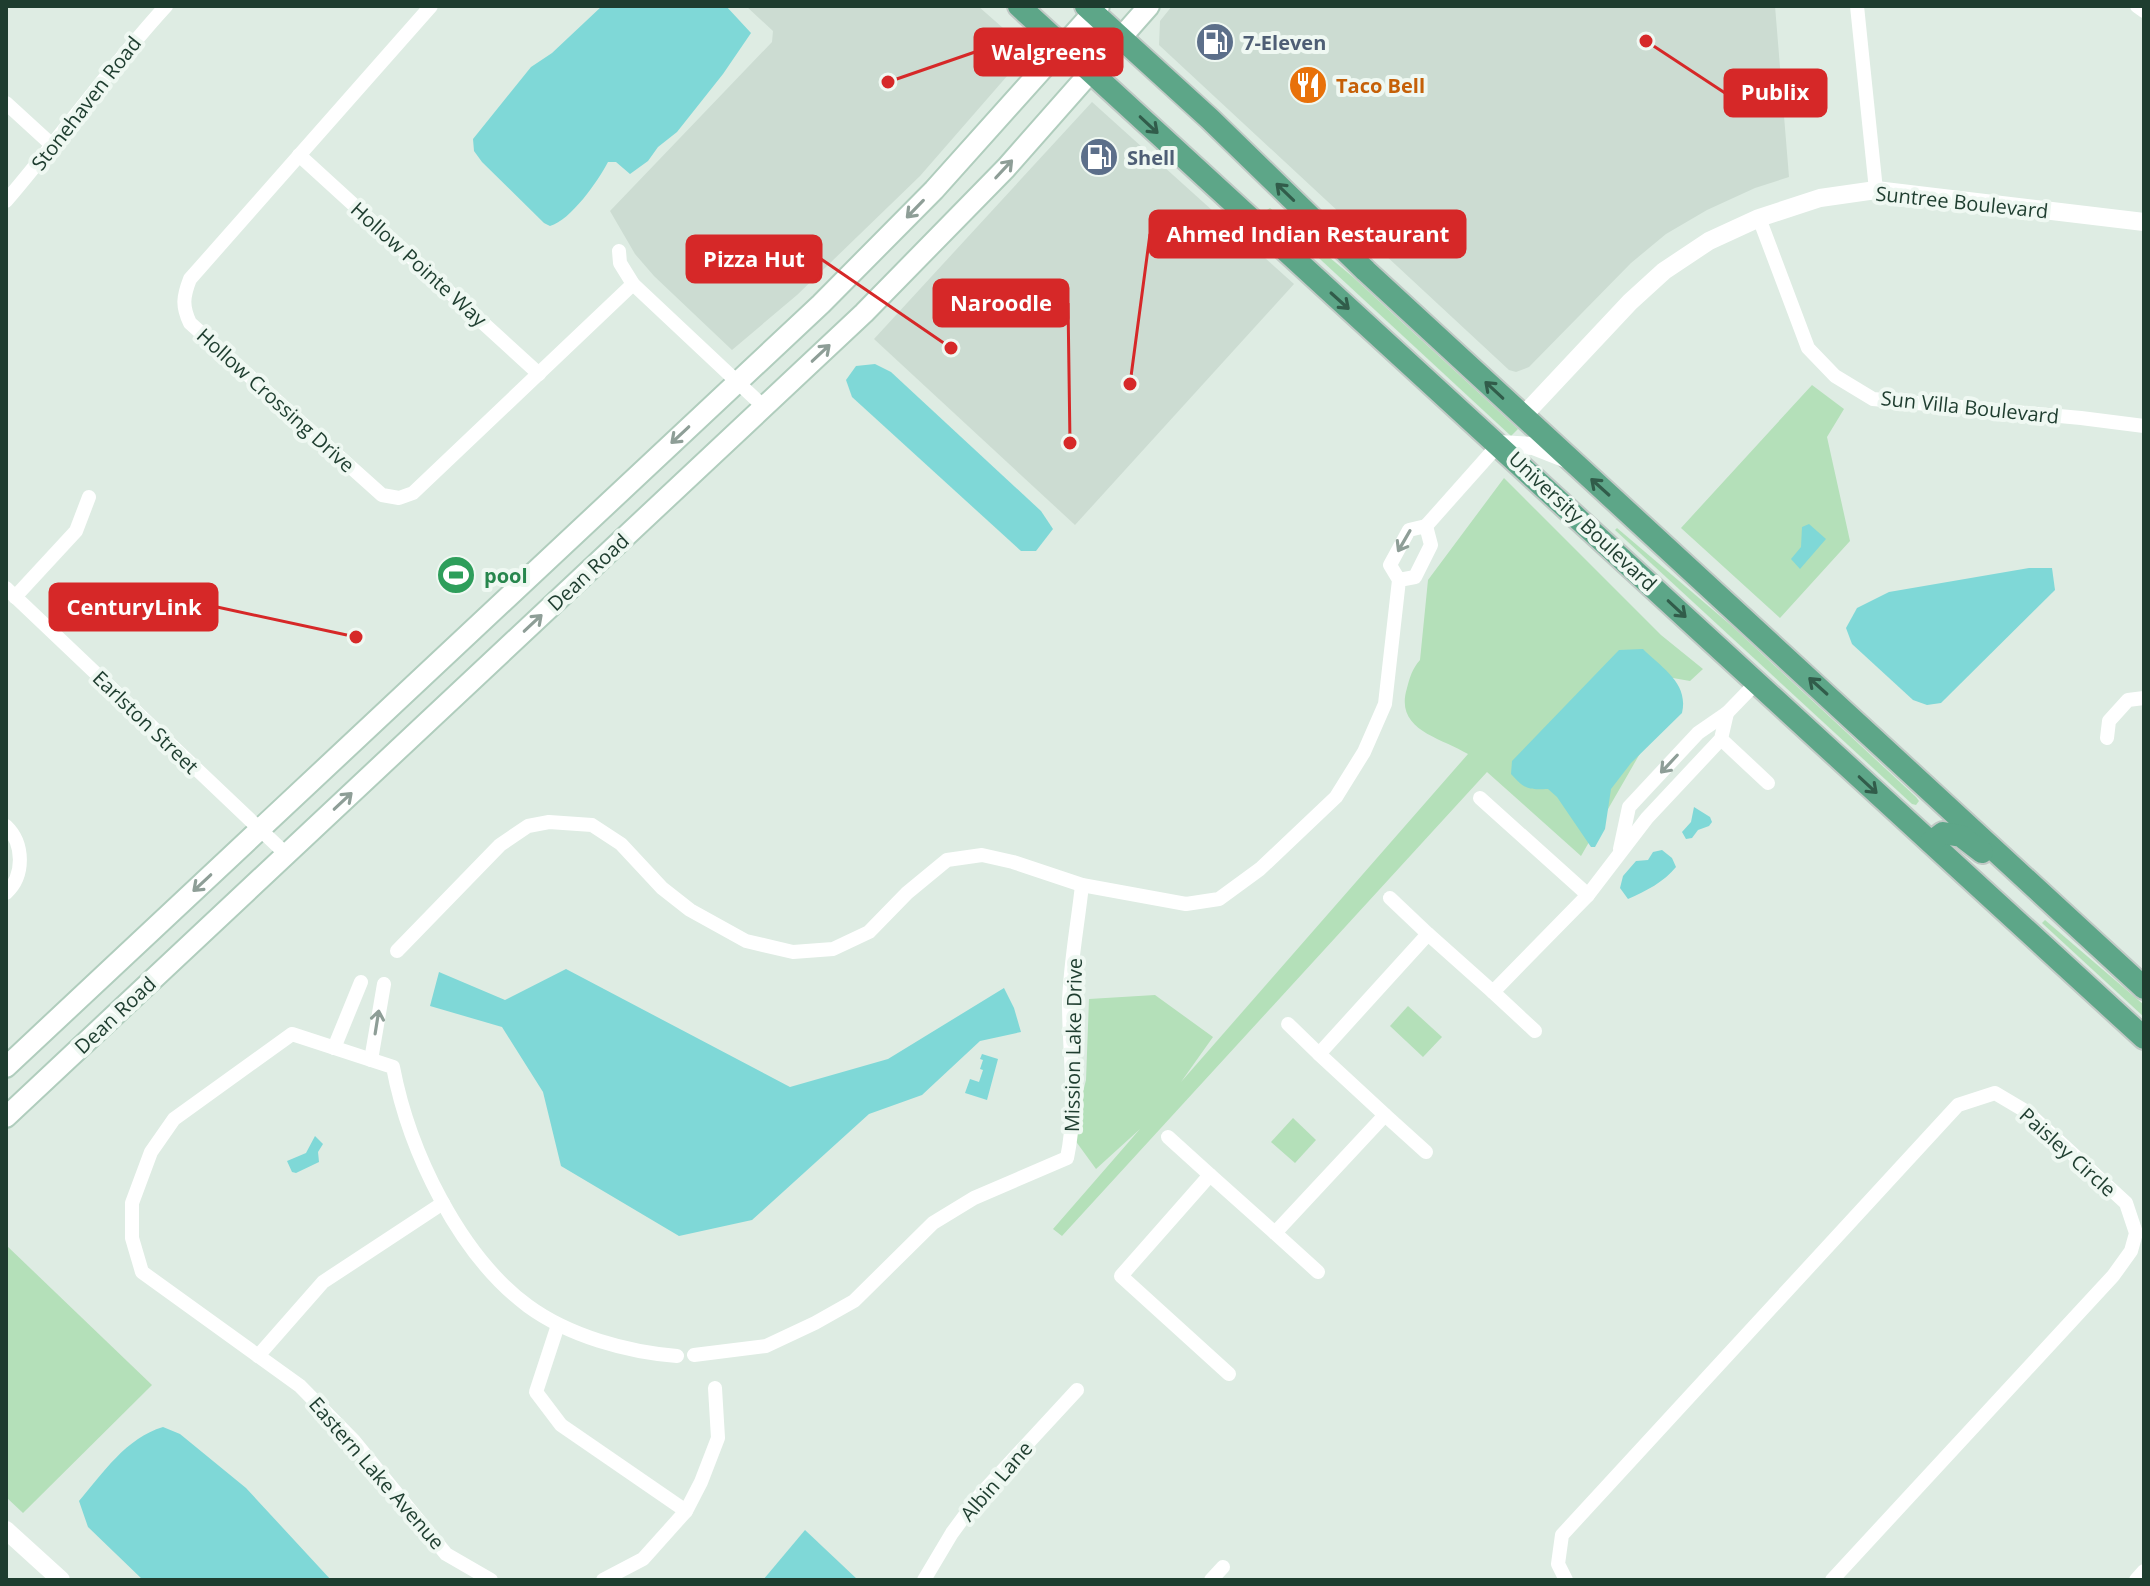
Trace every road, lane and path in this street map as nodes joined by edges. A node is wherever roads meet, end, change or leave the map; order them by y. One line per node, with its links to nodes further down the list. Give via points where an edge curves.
1 (166, 6): 13 (street, Stonehaven Road)
2 (431, 6): 14 (street, Hollow Crossing Drive)
3 (1019, 6): 10 (main road, University Boulevard)
4 (1149, 6): 9 (main road, Dean Road)
5 (1857, 6): 15 (street)
6 (2137, 6): 8 (street)
7 (1093, 8): 9 (main road, University Boulevard); 10 (main road, Dean Road)
8 (2144, 11)
9 (1122, 38): 11 (main road, Dean Road); 24 (main road, University Boulevard, one-way to 9)
10 (1064, 47): 11 (main road, University Boulevard); 22 (main road, Dean Road, one-way to 22, via 934,190)
11 (1092, 72): 23 (main road, Dean Road, one-way to 11, via 919,258); 26 (main road, University Boulevard, one-way to 26)
12 (6, 103): 13 (street)
13 (53, 146): 16 (street, Stonehaven Road)
14 (299, 155): 21 (street, Hollow Pointe Way); 21 (street, Hollow Crossing Drive, via 190,279 183,297 190,323 382,495 399,498 413,493)
15 (1876, 190): 17 (street, Suntree Boulevard, via 1820,198); 18 (street, Suntree Boulevard)
16 (6, 201)
17 (1759, 218): 24 (street, Suntree Boulevard, via 1709,241 1664,271); 25 (street, Sun Villa Boulevard, via 1808,348 1835,376 1873,399)
18 (2144, 222)
19 (619, 251): 20 (street)
20 (633, 284): 21 (street, Hollow Crossing Drive); 22 (street)
21 (539, 374)
22 (737, 382): 23 (street); 40 (main road, Dean Road, one-way to 40)
23 (764, 407): 43 (main road, Dean Road, one-way to 23)
24 (1523, 416): 27 (main road, University Boulevard)
25 (2144, 426)
26 (1499, 444): 27 (street, via 1533,446); 29 (street); 32 (main road, University Boulevard, one-way to 32)
27 (1572, 462): 49 (main road, University Boulevard, one-way to 27)
28 (89, 497): 31 (street, via 76,531)
29 (1426, 526): 30 (street, via 1431,545 1415,577); 30 (street, one-way to 30, via 1409,530 1390,565)
30 (1399, 580): 44 (street, via 1385,704 1336,797 1260,869 1219,899 1186,904)
31 (10, 592): 40 (street, Earlston Street)
32 (1757, 682): 34 (street); 41 (main road, University Boulevard, one-way to 41)
33 (2144, 698): 35 (street, via 2128,700 2109,721)
34 (1727, 713): 36 (street); 42 (street, one-way to 42, via 1698,733 1629,807)
35 (2107, 738)
36 (1721, 739): 37 (street); 42 (street)
37 (1768, 783)
38 (1480, 798): 46 (street)
39 (6, 826): 45 (street, via 22,857)
40 (259, 829): 43 (street, Earlston Street); 61 (main road, Dean Road, one-way to 61)
41 (1931, 842): 49 (main road, via 1943,833 1961,836); 57 (main road, University Boulevard)
42 (1619, 853): 46 (street)
43 (286, 854): 63 (main road, Dean Road)
44 (1082, 885): 50 (street, via 982,855 947,860 869,932 833,949 793,952 746,941 690,910 621,844 592,825 549,822 528,826 500,845); 71 (street, Mission Lake Drive, via 1069,1001 1074,1087 1067,1158 974,1198 933,1223 854,1301 815,1323 766,1346)
45 (6, 893)
46 (1588, 895): 54 (street)
47 (1390, 898): 48 (street)
48 (1428, 934): 54 (street); 59 (street)
49 (2101, 949): 53 (main road, University Boulevard)
50 (397, 951)
51 (361, 982): 58 (street)
52 (384, 984): 60 (street, one-way to 52)
53 (2144, 988)
54 (1493, 992): 56 (street)
55 (1288, 1024): 59 (street)
56 (1535, 1031)
57 (2144, 1038)
58 (334, 1048): 60 (street, Eastern Lake Avenue); 72 (street, Eastern Lake Avenue, via 292,1034 174,1119 151,1152 132,1203 132,1238 142,1272)
59 (1319, 1054): 62 (street)
60 (371, 1060): 67 (street, Eastern Lake Avenue, via 393,1067 420,1155)
61 (6, 1067)
62 (1385, 1115): 65 (street); 68 (street)
63 (6, 1117)
64 (1168, 1137): 66 (street)
65 (1426, 1152)
66 (1210, 1175): 68 (street); 74 (street, via 1121,1276)
67 (443, 1203): 70 (street, Eastern Lake Avenue, via 482,1264 527,1306); 72 (street, via 323,1282)
68 (1275, 1233): 69 (street)
69 (1318, 1272)
70 (558, 1325): 73 (street, Eastern Lake Avenue, via 641,1353); 77 (street, via 536,1392 561,1425)
71 (694, 1355)
72 (258, 1356): 82 (street, Eastern Lake Avenue, via 300,1386 354,1441 446,1554)
73 (677, 1356)
74 (1229, 1374)
75 (715, 1388): 77 (street, via 718,1438)
76 (1077, 1390): 84 (street, Albin Lane, via 980,1495)
77 (686, 1511): 83 (street, via 643,1559)
78 (6, 1530): 81 (street)
79 (1223, 1567): 85 (street)
80 (2144, 1571): 88 (street)
81 (61, 1580)
82 (491, 1580)
83 (603, 1580)
84 (924, 1580)
85 (1211, 1580)
86 (1566, 1580): 87 (street, Paisley Circle, via 1558,1564 1562,1535 1958,1105 1995,1093 2027,1112 2126,1203 2136,1233 2131,1251)
87 (1832, 1580)
88 (2136, 1580)

